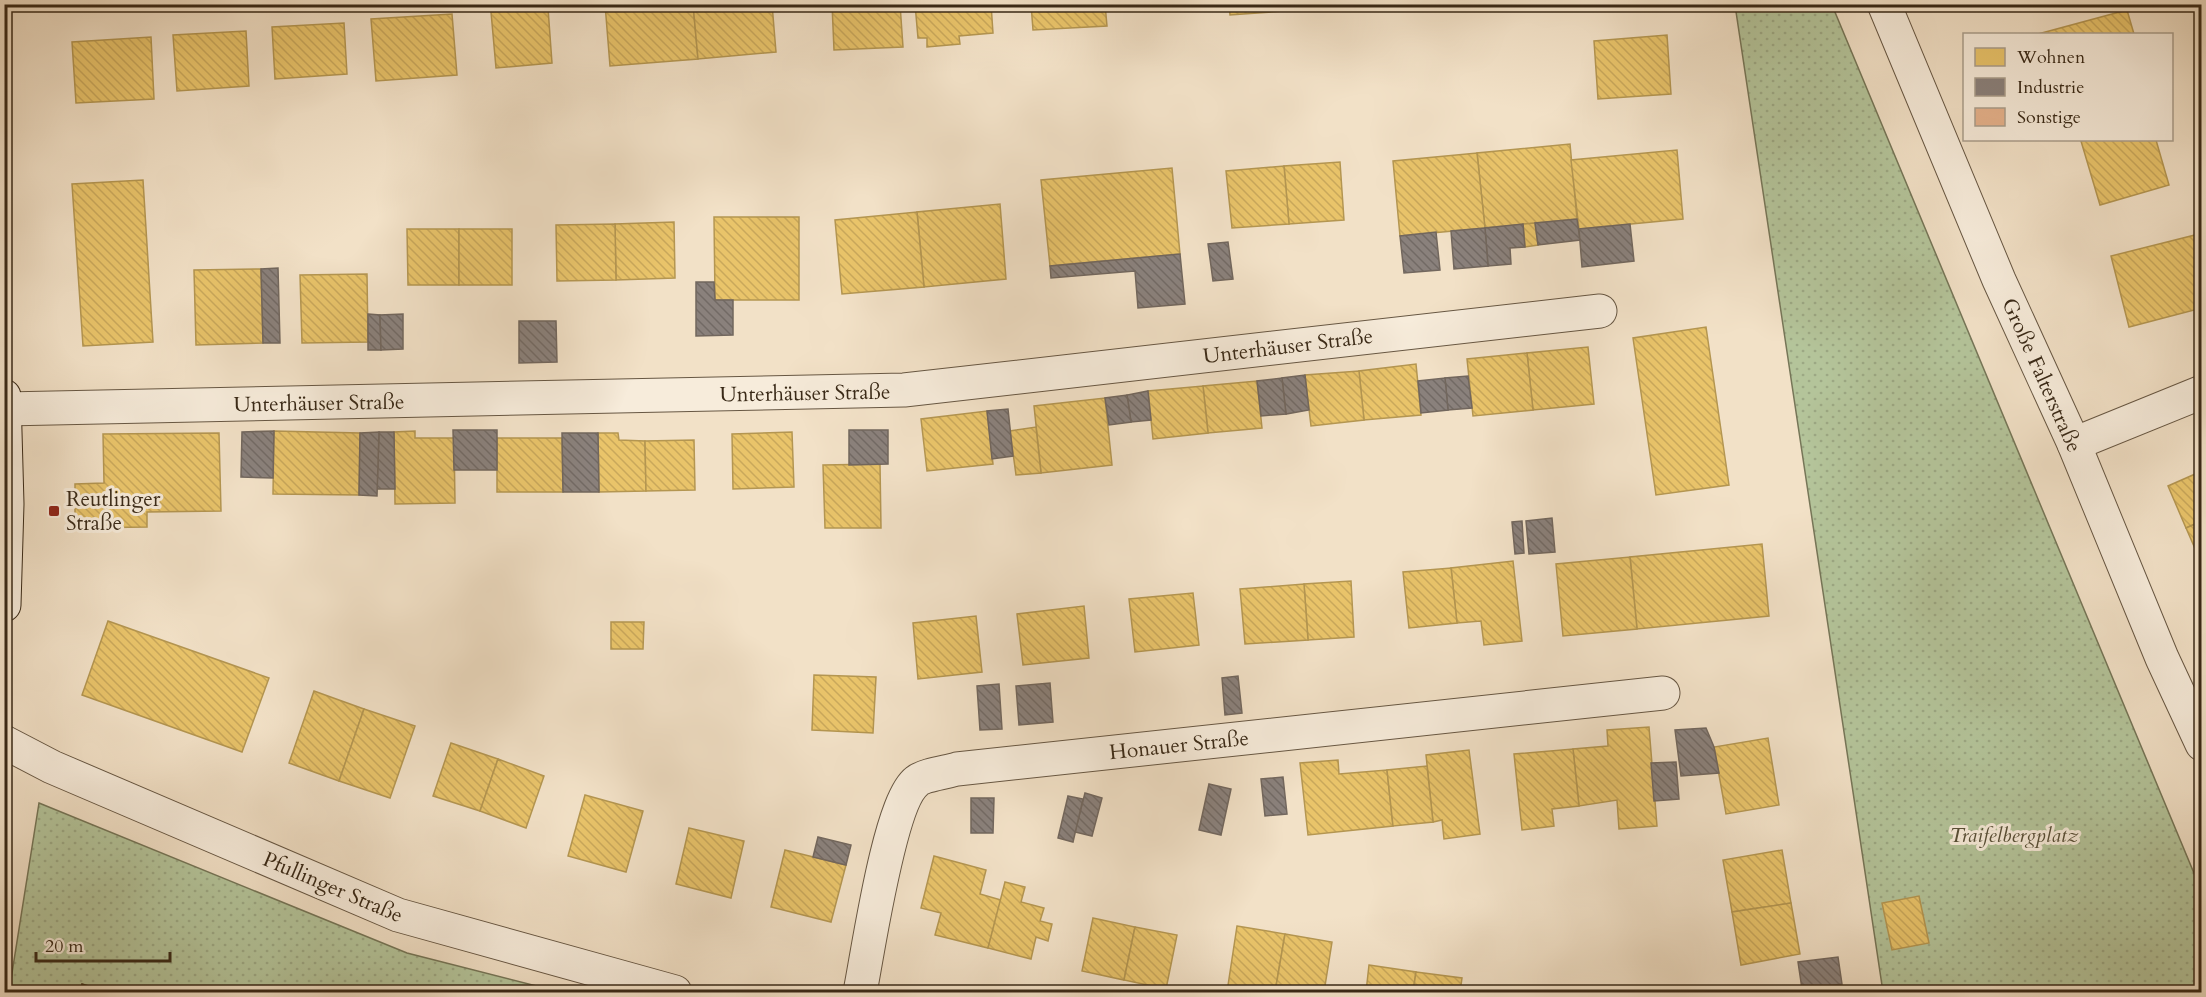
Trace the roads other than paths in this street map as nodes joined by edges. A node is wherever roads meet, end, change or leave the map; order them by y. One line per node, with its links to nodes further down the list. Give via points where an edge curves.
1 (1884, 4): 6 (street, Große Falterstraße)
2 (1600, 310): 5 (street, Unterhäuser Straße, via 904,390)
3 (2202, 392): 6 (street)
4 (4, 396): 5 (street)
5 (5, 409): 7 (street)
6 (2074, 444): 10 (street, Große Falterstraße, via 2162,658)
7 (4, 604)
8 (1663, 693): 12 (street, Honauer Straße, via 957,769 917,780 902,802 890,840)
9 (4, 742): 11 (street, Pfullinger Straße, via 52,767 398,915)
10 (2202, 744)
11 (675, 993)
12 (860, 993)

